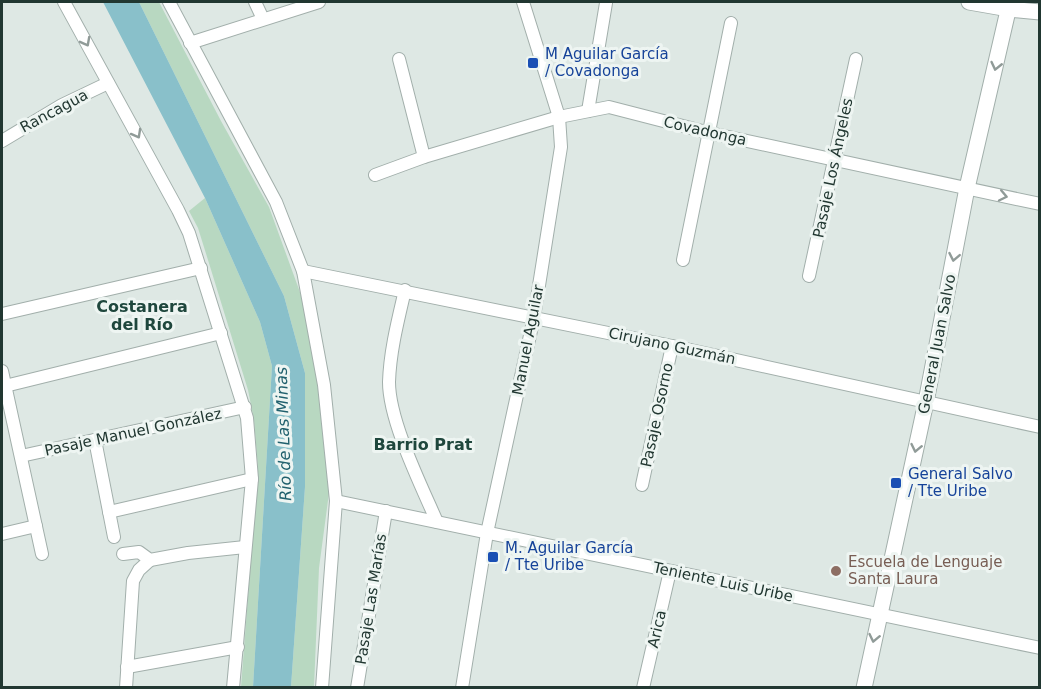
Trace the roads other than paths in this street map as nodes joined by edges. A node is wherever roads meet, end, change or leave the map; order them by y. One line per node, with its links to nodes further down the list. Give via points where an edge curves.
1 (64, 2): 15 (street, one-way to 15)
2 (169, 2): 12 (street)
3 (255, 2): 10 (street)
4 (319, 2): 10 (street)
5 (523, 2): 17 (street, Manuel Aguilar)
6 (969, 2): 8 (street)
7 (606, 3): 16 (street)
8 (1010, 5): 9 (street); 23 (street, General Juan Salvo, one-way to 23)
9 (1040, 12)
10 (264, 19): 12 (street)
11 (731, 23): 18 (street)
12 (190, 43): 27 (street, via 276,202)
13 (399, 59): 20 (street)
14 (856, 59): 21 (street, Pasaje Los Ángeles)
15 (108, 83): 19 (street, Rancagua, via 48,112); 26 (street, one-way to 26, via 178,210)
16 (588, 111): 17 (street, Covadonga); 18 (street, Covadonga, via 609,107)
17 (560, 117): 20 (street, Covadonga); 31 (street, Manuel Aguilar, via 561,147)
18 (710, 133): 21 (street, Covadonga); 25 (street)
19 (2, 141)
20 (424, 157): 22 (street, Covadonga)
21 (834, 160): 23 (street, Covadonga); 28 (street, Pasaje Los Ángeles)
22 (375, 175)
23 (967, 188): 24 (street, Covadonga, one-way to 24); 36 (street, General Juan Salvo, one-way to 36)
24 (1040, 204)
25 (683, 260)
26 (201, 268): 30 (street); 32 (street)
27 (303, 271): 29 (street, Cirujano Guzmán); 43 (street, via 324,385)
28 (809, 276)
29 (405, 290): 31 (street, Cirujano Guzmán); 46 (street, via 394,334 389,384 396,420)
30 (2, 314)
31 (534, 317): 33 (street, Cirujano Guzmán); 48 (street, Manuel Aguilar)
32 (221, 333): 35 (street); 37 (street)
33 (672, 346): 36 (street, Cirujano Guzmán); 42 (street, Pasaje Osorno)
34 (2, 371): 35 (street)
35 (5, 386): 40 (street)
36 (926, 402): 38 (street, Cirujano Guzmán); 56 (street, General Juan Salvo, one-way to 56)
37 (245, 407): 39 (street, Pasaje Manuel González); 41 (street)
38 (1040, 427)
39 (95, 440): 40 (street, Pasaje Manuel González); 45 (street)
40 (21, 456): 47 (street)
41 (252, 479): 45 (street); 51 (street)
42 (642, 485)
43 (336, 501): 44 (street, Teniente Luis Uribe); 63 (street)
44 (386, 511): 46 (street, Teniente Luis Uribe); 64 (street, Pasaje Las Marías)
45 (109, 512): 50 (street)
46 (437, 522): 48 (street, Teniente Luis Uribe)
47 (36, 526): 49 (street); 52 (street)
48 (488, 533): 55 (street, Teniente Luis Uribe); 60 (street, Manuel Aguilar)
49 (2, 534)
50 (114, 537)
51 (245, 547): 54 (street); 57 (street)
52 (42, 554)
53 (123, 554): 54 (street, via 139,552)
54 (150, 560): 59 (street, via 133,581)
55 (670, 571): 56 (street, Teniente Luis Uribe); 65 (street, Arica)
56 (880, 614): 58 (street, Teniente Luis Uribe); 66 (street, General Juan Salvo, one-way to 66)
57 (238, 647): 59 (street); 62 (street)
58 (1040, 648)
59 (126, 667): 61 (street)
60 (464, 685)
61 (126, 687)
62 (232, 687)
63 (322, 687)
64 (357, 687)
65 (643, 687)
66 (864, 687)

